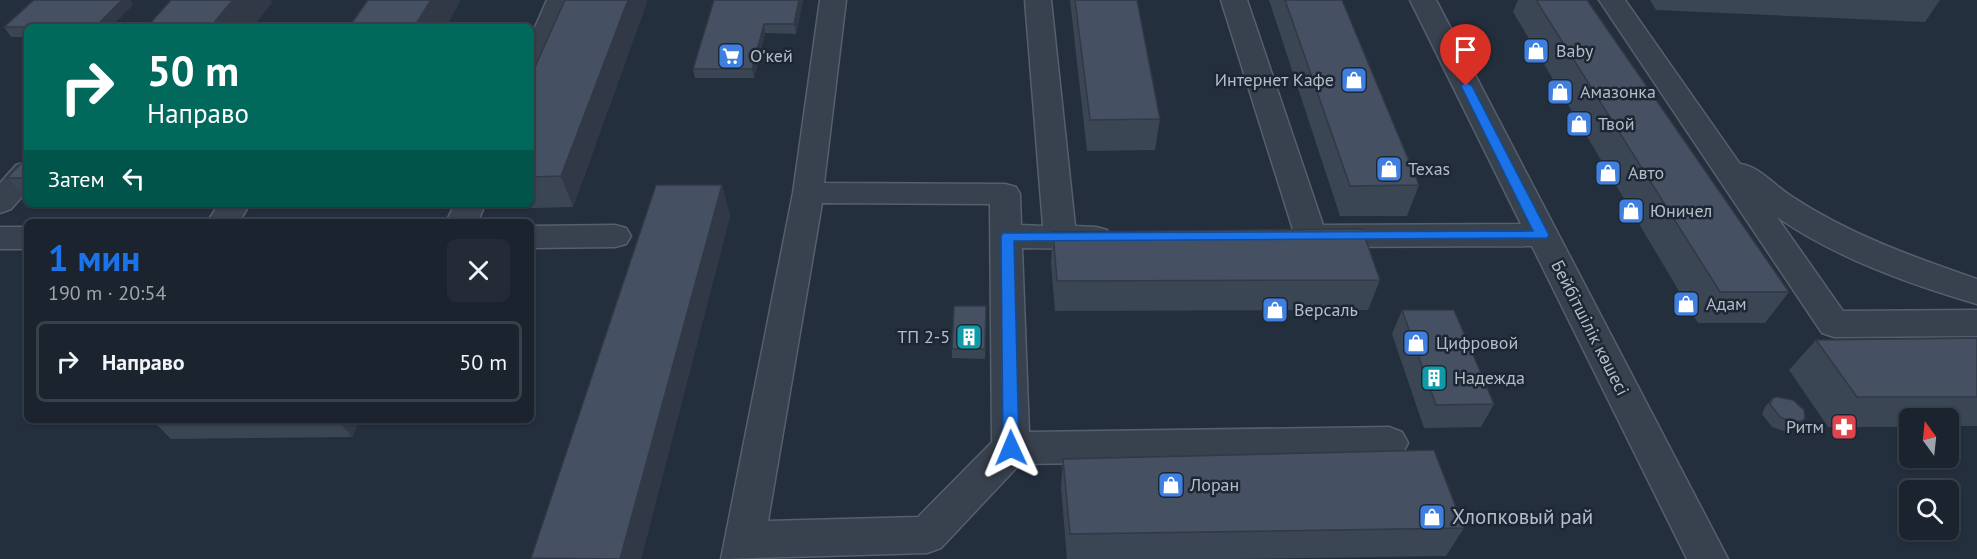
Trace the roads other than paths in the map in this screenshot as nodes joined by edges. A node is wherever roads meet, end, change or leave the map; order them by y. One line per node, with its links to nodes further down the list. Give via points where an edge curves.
1 (560, 0): 7 (street)
2 (833, 0): 10 (street)
3 (1038, 0): 21 (street)
4 (1234, 0): 16 (street)
5 (1423, 0): 12 (street, Бейбітшілік көшесі)
6 (1612, 0): 8 (street)
7 (534, 58)
8 (1712, 147): 22 (street, via 1776,201 1821,228 1905,266); 23 (street, via 1834,324)
9 (24, 175): 11 (street)
10 (808, 193): 14 (street, via 1005,194); 26 (street)
11 (0, 201)
12 (1542, 235): 16 (street); 27 (street, Бейбітшілік көшесі)
13 (615, 236): 17 (street)
14 (1007, 236): 21 (street); 25 (street)
15 (1275, 236): 16 (street)
16 (1311, 236)
17 (534, 237)
18 (1120, 237): 21 (street)
19 (0, 238): 20 (street)
20 (24, 238)
21 (1060, 238)
22 (1977, 292)
23 (1977, 322)
24 (1389, 443): 25 (street)
25 (1011, 448): 26 (street, via 927,535)
26 (743, 550)
27 (1708, 559)

